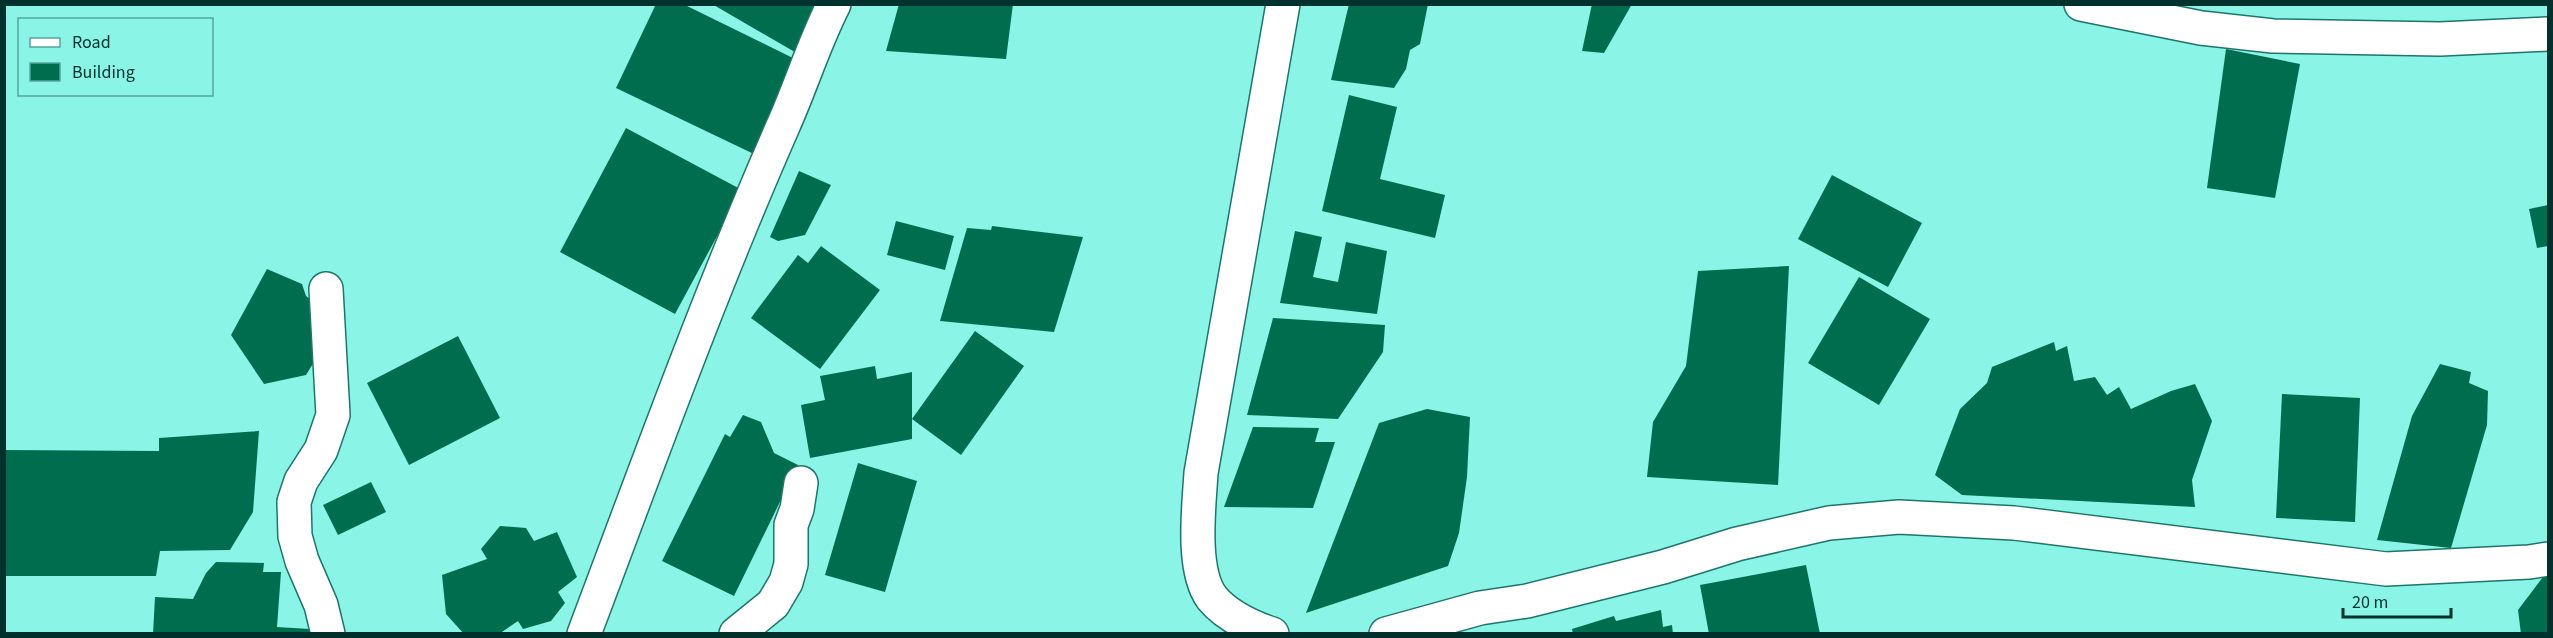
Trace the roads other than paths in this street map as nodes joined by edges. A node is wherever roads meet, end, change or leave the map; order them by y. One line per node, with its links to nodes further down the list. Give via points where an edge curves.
1 (834, 4): 9 (street, via 727,255)
2 (1283, 4): 11 (street, via 1201,473 1198,524 1203,577 1212,597 1252,627)
3 (2081, 4): 4 (street, via 2201,28 2273,36 2440,39)
4 (2548, 34)
5 (326, 289): 8 (street, via 333,415 321,450 301,481 294,502 295,536)
6 (801, 483): 10 (street, via 791,525 791,564 786,582 773,604)
7 (2548, 559): 12 (street, via 2386,568 2014,523 1899,517 1829,524 1737,544 1663,567)
8 (328, 633)
9 (584, 633)
10 (736, 633)
11 (1272, 633)
12 (1386, 633)

